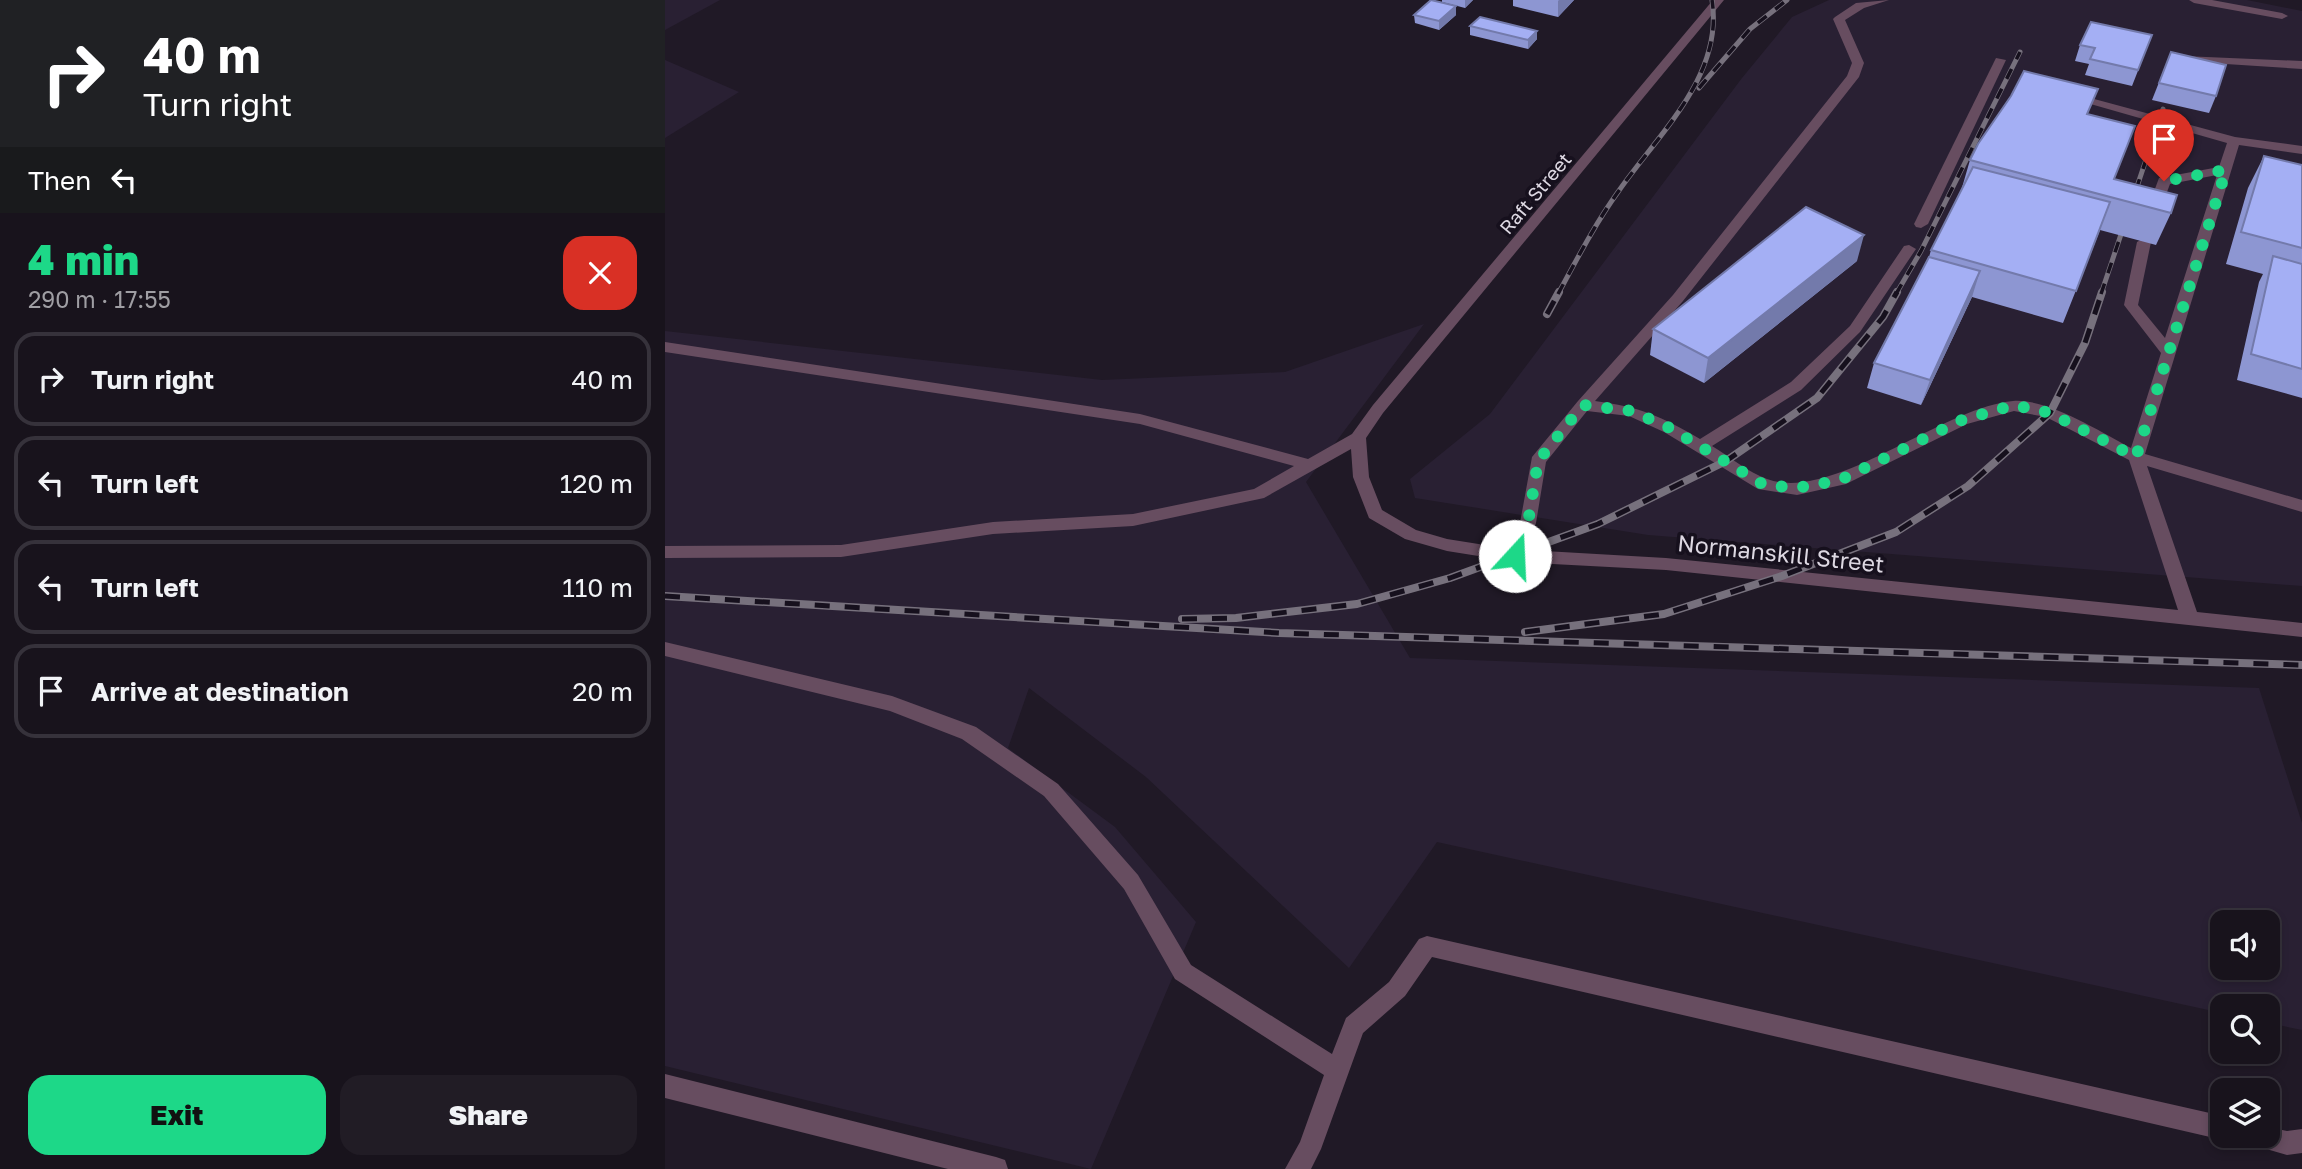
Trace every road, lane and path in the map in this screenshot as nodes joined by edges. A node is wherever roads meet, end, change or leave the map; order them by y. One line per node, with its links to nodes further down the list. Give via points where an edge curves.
1 (1719, 0): 19 (lane, Raft Street)
2 (1884, 0): 18 (lane, via 1860,5 1839,19 1858,63 1853,77 1678,298)
3 (2194, 0): 4 (lane)
4 (2282, 16)
5 (2182, 59): 7 (lane)
6 (2000, 60): 13 (lane)
7 (2302, 65)
8 (2065, 95): 9 (lane)
9 (2234, 141): 10 (lane); 11 (lane)
10 (2302, 150)
11 (2226, 170): 12 (lane, via 2164,181); 17 (lane)
12 (2150, 223)
13 (1921, 224)
14 (2144, 242): 17 (lane, via 2131,305)
15 (1909, 249): 20 (lane, via 1855,329 1796,386)
16 (665, 347): 22 (lane, via 1140,419)
17 (2169, 353): 21 (lane)
18 (1583, 405): 20 (lane, via 1632,411); 25 (lane, via 1538,461 1528,523)
19 (1358, 438): 22 (lane); 25 (lane, Normanskill Street, via 1361,477 1375,514 1411,535)
20 (1701, 446): 21 (lane, via 1764,485 1797,488 1840,480 1962,420 2014,405 2050,413)
21 (2136, 457): 23 (lane); 26 (lane)
22 (1310, 465): 24 (lane, via 1258,494 1133,520 993,528 841,551)
23 (2302, 506)
24 (665, 552)
25 (1515, 556): 26 (lane, Normanskill Street, via 1666,565)
26 (2190, 619): 27 (lane, Normanskill Street)
27 (2302, 630)
28 (665, 649): 29 (lane, via 892,704 969,733 1051,790 1131,882 1183,972)
29 (1338, 1071): 31 (lane, via 1354,1027 1397,989 1427,946); 35 (lane)
30 (665, 1086): 34 (lane)
31 (2210, 1125)
32 (2302, 1140): 33 (lane)
33 (2280, 1141)
34 (996, 1169)
35 (1297, 1169)

